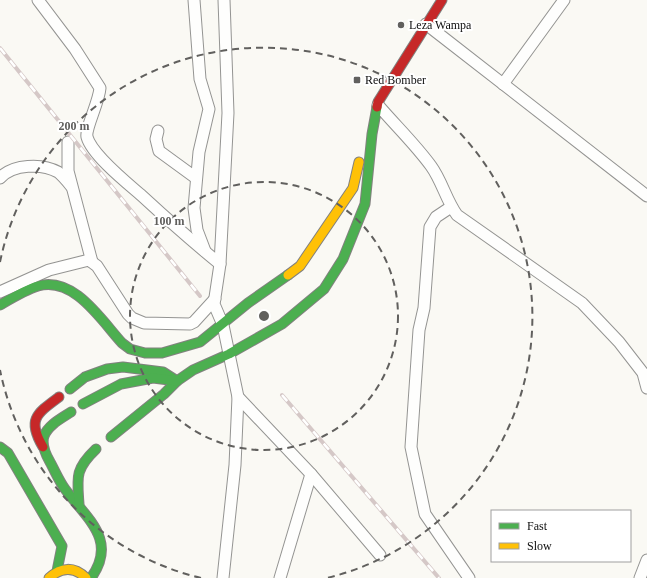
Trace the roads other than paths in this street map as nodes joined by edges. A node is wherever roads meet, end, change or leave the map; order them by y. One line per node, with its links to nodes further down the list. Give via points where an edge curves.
1 (38, 0): 18 (street, via 75,49 100,88 87,129 88,140 119,176)
2 (194, 0): 14 (street, via 200,78 209,105)
3 (224, 0): 20 (street, via 228,113)
4 (442, 0): 6 (highway)
5 (564, 0): 7 (street)
6 (426, 24): 7 (street); 8 (highway)
7 (503, 84): 16 (street)
8 (378, 105): 9 (highway); 17 (street, via 431,166 442,183); 25 (highway, via 372,134 365,204 343,259 324,288 288,319)
9 (364, 120)
10 (158, 131): 14 (street, via 156,139 159,151)
11 (68, 142): 15 (street, via 68,171)
12 (360, 156): 24 (highway, via 359,171 353,188 300,266)
13 (0, 178): 15 (street, via 12,169 42,167 57,172)
14 (196, 178): 18 (street, via 194,220)
15 (72, 186): 19 (street)
16 (647, 196)
17 (451, 207): 26 (street, via 463,221 582,303); 48 (street, via 436,217 430,227 424,308 419,330 411,447 425,514)
18 (205, 252): 20 (street)
19 (92, 262): 21 (street, via 84,260 50,270); 22 (street, via 128,314 144,323 190,324)
20 (220, 264): 22 (street)
21 (0, 292)
22 (215, 299): 24 (street)
23 (0, 305): 24 (highway, via 35,286 62,285 79,296 122,343 130,349 145,353 162,352 200,342)
24 (223, 325): 25 (street)
25 (229, 354): 27 (highway, via 193,370); 31 (street)
26 (645, 371): 28 (street)
27 (177, 381): 29 (highway, via 163,372 123,367 107,369 85,377); 32 (highway, via 153,378 121,384); 34 (highway)
28 (647, 388)
29 (70, 389)
30 (59, 397): 36 (highway, via 35,419 33,427)
31 (238, 397): 38 (street); 46 (street, via 235,465)
32 (82, 404)
33 (71, 412): 36 (highway, via 48,430 44,436)
34 (111, 437)
35 (0, 447): 42 (highway, via 8,453 62,546)
36 (43, 447): 39 (highway, via 67,491)
37 (96, 449): 39 (highway, via 80,464 77,473)
38 (311, 474): 40 (street); 47 (street)
39 (79, 504): 45 (highway, via 96,528 103,548 100,564)
40 (380, 555)
41 (647, 560): 49 (street)
42 (57, 571): 43 (highway); 44 (highway, via 72,569)
43 (49, 578)
44 (86, 578)
45 (91, 578)
46 (223, 578)
47 (280, 578)
48 (469, 578)
49 (640, 578)

